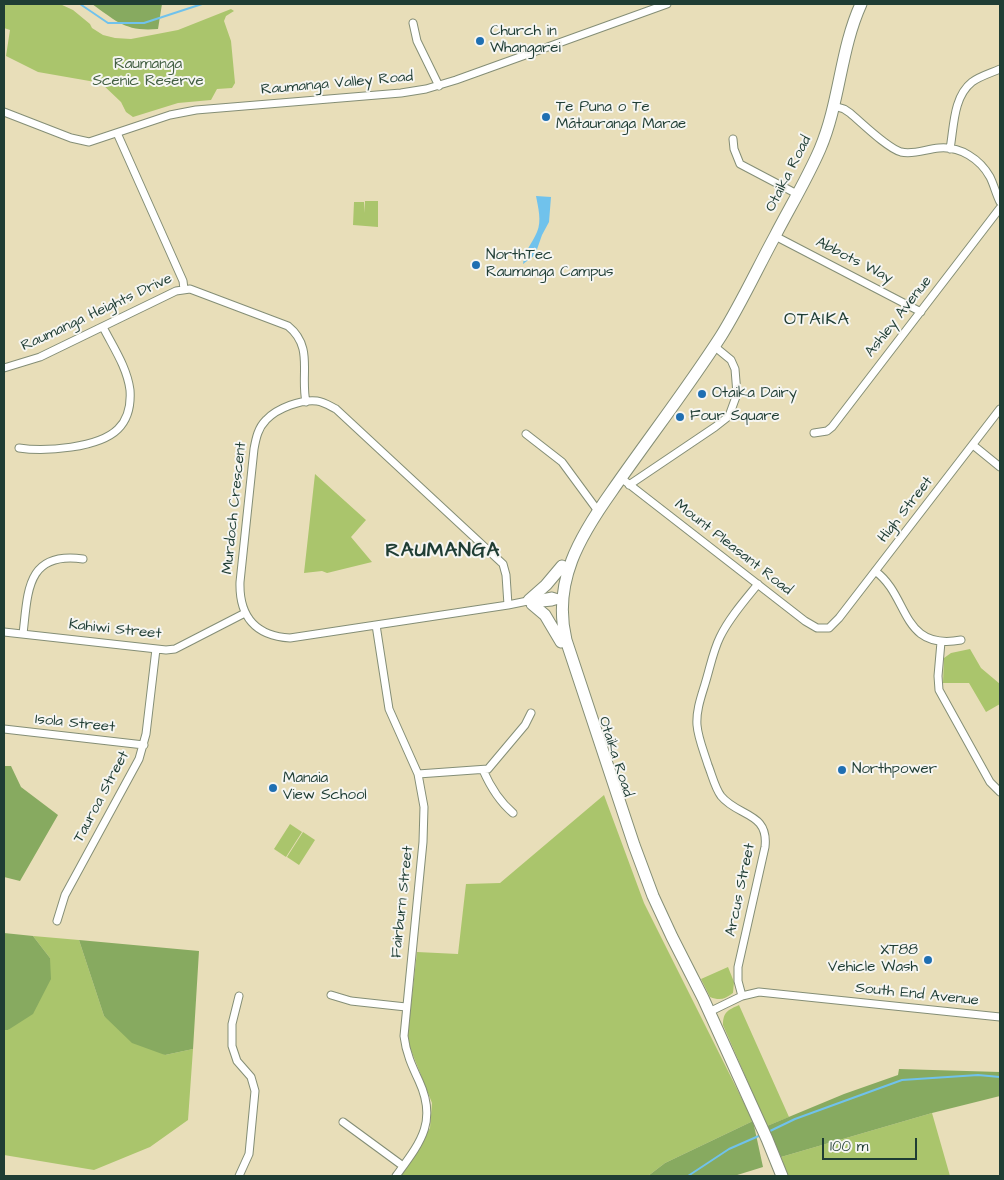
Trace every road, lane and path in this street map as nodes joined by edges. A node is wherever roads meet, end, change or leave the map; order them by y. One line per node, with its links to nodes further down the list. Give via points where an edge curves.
1 (668, 4): 5 (street, Raumanga Valley Road)
2 (858, 5): 6 (highway, Otaika Road)
3 (413, 23): 5 (street, via 417,41)
4 (1000, 69): 10 (street, via 974,81 961,94)
5 (439, 86): 8 (street, Raumanga Valley Road, via 401,94 196,110)
6 (834, 106): 10 (street, via 844,109 896,150 910,153); 11 (highway, Otaika Road, via 823,142)
7 (4, 112): 8 (street, Raumanga Valley Road, via 86,142)
8 (117, 133): 15 (street, Raumanga Heights Drive)
9 (734, 139): 11 (street, via 734,150 740,164)
10 (950, 149): 12 (street, via 970,156 982,166 990,176)
11 (797, 194): 14 (highway, Otaika Road)
12 (1000, 202)
13 (1000, 208): 16 (street, Ashley Avenue)
14 (775, 236): 16 (street, Abbots Way); 18 (highway, Otaika Road)
15 (184, 289): 17 (street, Raumanga Heights Drive); 20 (street, via 203,293 288,326 295,332 304,350)
16 (921, 312): 22 (street, Ashley Avenue, via 832,427)
17 (103, 327): 19 (street, Raumanga Heights Drive, via 40,357); 25 (street, via 128,381 130,402 122,424 104,438 80,445 34,450)
18 (714, 346): 27 (highway, Otaika Road); 27 (street, Otaika Road, via 731,360 735,369 737,394 728,416)
19 (4, 368)
20 (306, 402): 35 (street, Murdoch Crescent, via 318,402 336,409 503,564); 36 (street, Murdoch Crescent, via 271,415 256,438 240,582)
21 (1000, 410): 24 (street, High Street)
22 (814, 433)
23 (526, 434): 28 (street, via 562,462)
24 (973, 445): 26 (street); 31 (street, High Street)
25 (19, 448)
26 (1000, 467)
27 (625, 481): 28 (highway, Otaika Road); 32 (street, Mount Pleasant Road)
28 (598, 510): 30 (highway, Otaika Road, via 574,538); 33 (highway, Otaika Road, via 573,554)
29 (83, 559): 40 (street, via 54,560 37,571 28,589)
30 (562, 566): 33 (highway, Otaika Road); 34 (highway)
31 (875, 572): 38 (street, High Street); 43 (street, via 886,582 915,628 924,636)
32 (758, 584): 38 (street, Mount Pleasant Road, via 813,626 821,629); 55 (street, Arcus Street, via 719,638 697,720 698,732 720,795 730,805 759,822 766,834 738,971)
33 (558, 599): 34 (street); 42 (highway, Otaika Road, via 556,619); 57 (highway, Otaika Road, via 566,640 634,845 659,910)
34 (527, 602): 35 (street); 42 (highway, via 545,615)
35 (508, 605): 37 (street)
36 (245, 613): 37 (street, via 257,628 285,638); 44 (street, Kahiwi Street, via 175,649)
37 (376, 625): 49 (street, Fairburn Street, via 389,709)
38 (832, 626)
39 (4, 632): 40 (street, Kahiwi Street)
40 (23, 634): 44 (street, Kahiwi Street)
41 (960, 640): 43 (street)
42 (561, 642): 57 (highway, Otaika Road, via 650,902 699,1002)
43 (941, 642): 50 (street, via 939,690 990,782)
44 (156, 650): 47 (street, Tauroa Street)
45 (531, 713): 48 (street, via 491,767)
46 (4, 729): 47 (street, Isola Street)
47 (144, 745): 52 (street, Tauroa Street, via 66,895)
48 (484, 770): 49 (street); 51 (street, via 487,780)
49 (418, 774): 56 (street, Fairburn Street, via 424,824)
50 (1000, 792)
51 (513, 813)
52 (57, 921)
53 (331, 995): 56 (street, via 351,1001)
54 (239, 996): 61 (street, via 232,1024 232,1046 255,1091 249,1154)
55 (742, 996): 57 (street); 58 (street, South End Avenue, via 759,992)
56 (406, 1007): 60 (street, Fairburn Street, via 405,1048 424,1090 428,1108 422,1138)
57 (708, 1010): 63 (highway, Otaika Road)
58 (1000, 1017)
59 (343, 1122): 60 (street)
60 (403, 1166): 62 (street, Fairburn Street)
61 (238, 1176)
62 (396, 1176)
63 (782, 1176)

